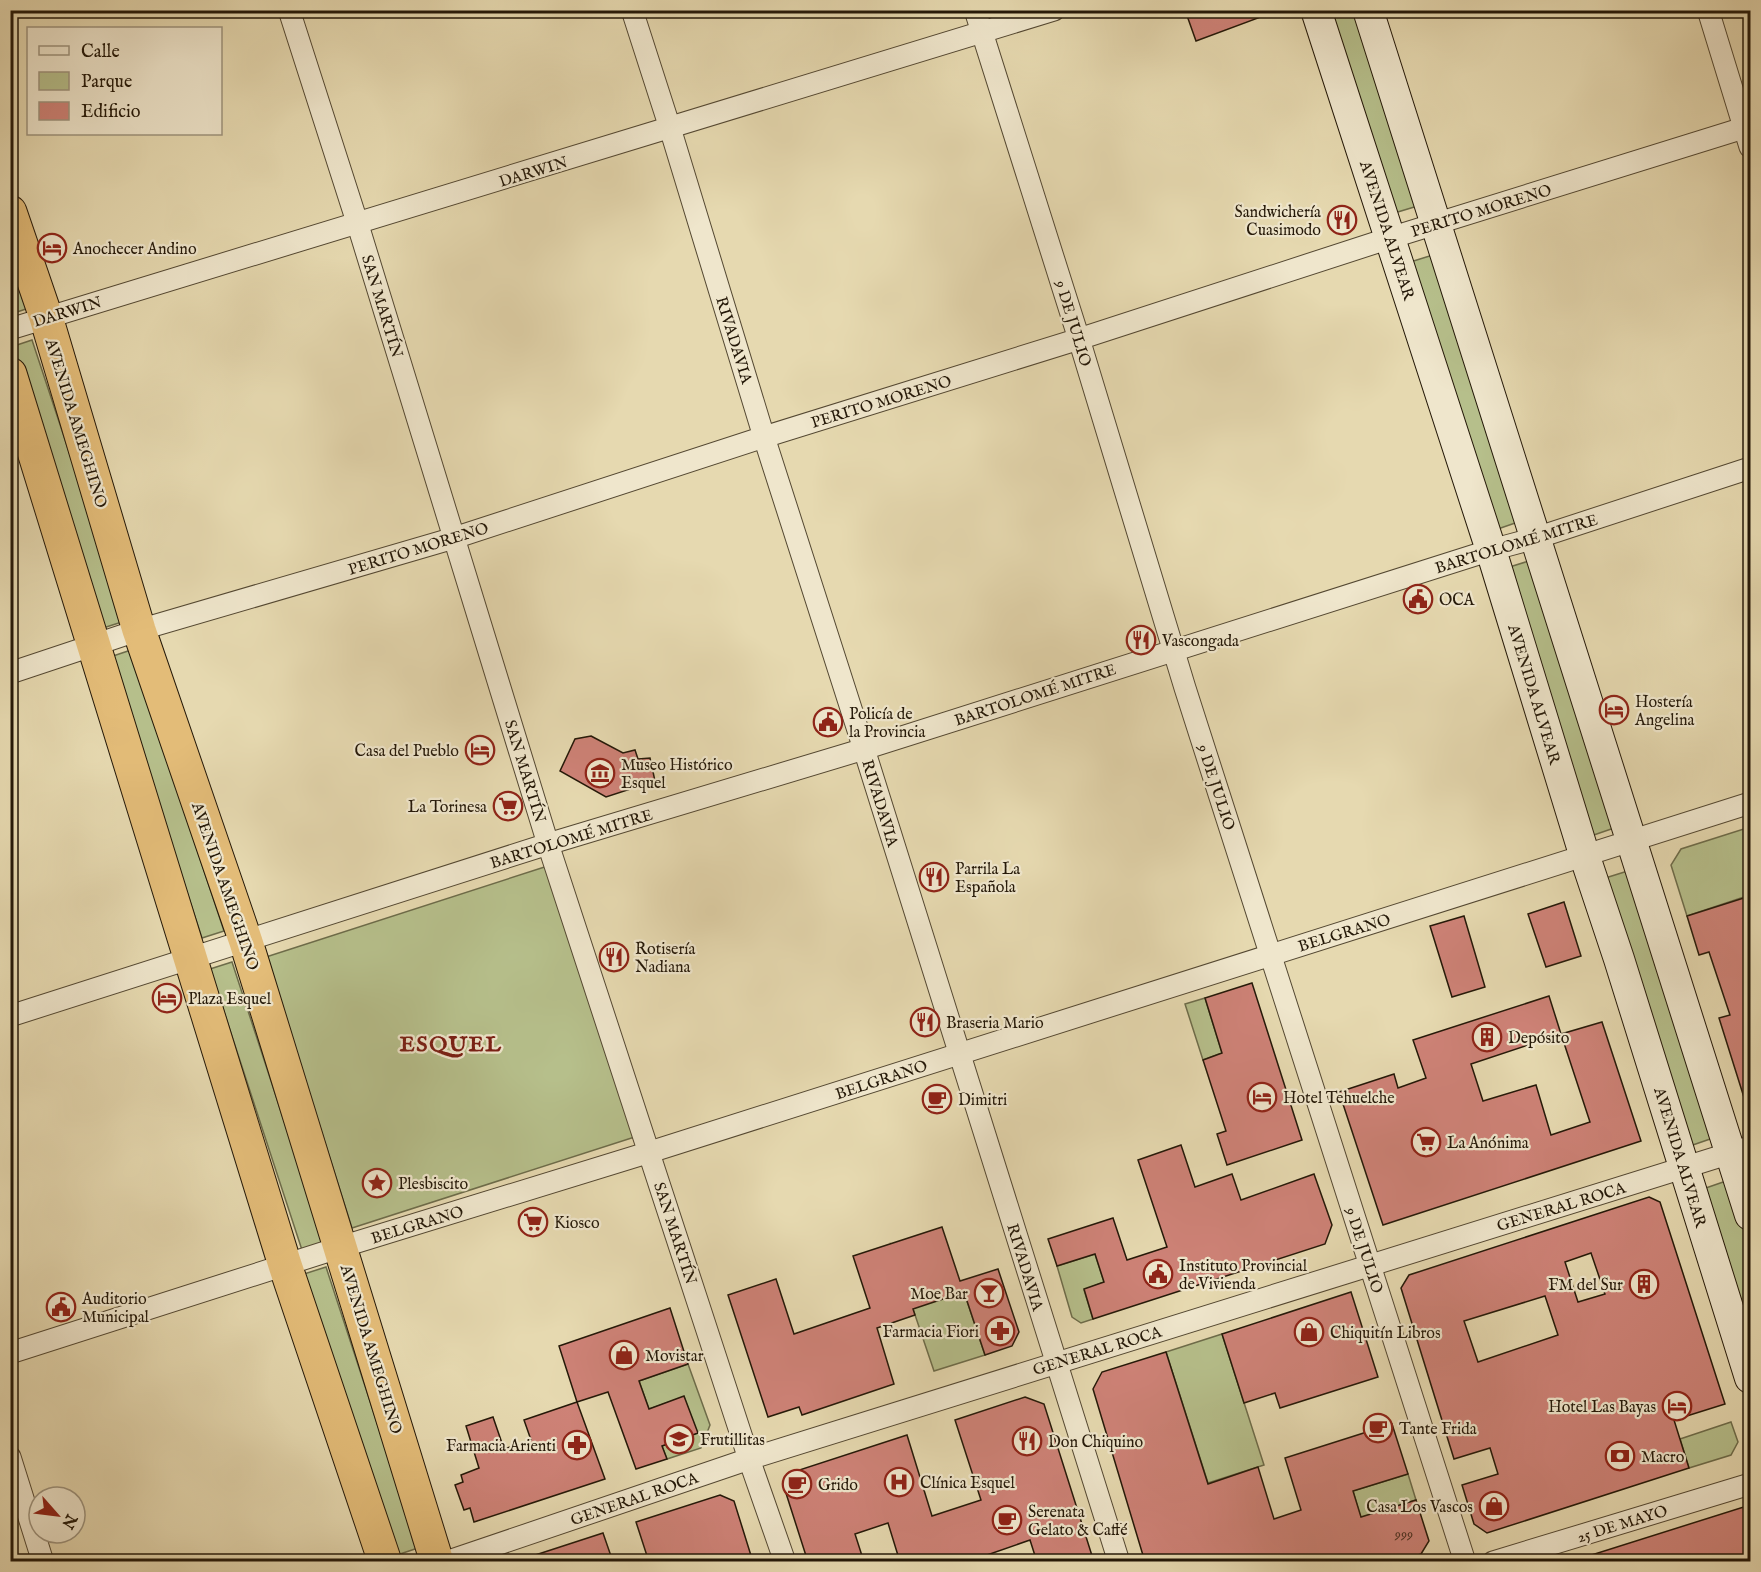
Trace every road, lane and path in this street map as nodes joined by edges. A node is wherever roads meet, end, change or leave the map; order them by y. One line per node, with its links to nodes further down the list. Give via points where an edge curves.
1 (289, 10): 13 (street, SAN MARTÍN)
2 (632, 10): 9 (street, RIVADAVIA)
3 (975, 10): 8 (street, 9 DE JULIO)
4 (1054, 10): 8 (street, DARWIN)
5 (1316, 10): 14 (main road, AVENIDA ALVEAR)
6 (1368, 10): 12 (main road)
7 (1708, 10): 10 (street)
8 (983, 34): 9 (street, DARWIN); 17 (street, 9 DE JULIO)
9 (670, 128): 13 (street, DARWIN); 19 (street, RIVADAVIA)
10 (1748, 134): 12 (street, PERITO MORENO)
11 (10, 212): 15 (highway, AVENIDA AMEGHINO)
12 (1435, 224): 14 (street, PERITO MORENO); 22 (main road)
13 (357, 225): 15 (street, DARWIN); 21 (street, SAN MARTÍN)
14 (1390, 238): 17 (street, PERITO MORENO); 23 (main road, AVENIDA ALVEAR)
15 (46, 317): 16 (street, DARWIN); 24 (highway, AVENIDA AMEGHINO)
16 (10, 329)
17 (1079, 339): 19 (street, PERITO MORENO); 26 (street, 9 DE JULIO)
18 (10, 374): 25 (highway)
19 (764, 437): 21 (street, PERITO MORENO); 28 (street, RIVADAVIA)
20 (1750, 468): 22 (street, BARTOLOMÉ MITRE)
21 (454, 538): 24 (street, PERITO MORENO); 31 (street, SAN MARTÍN)
22 (1536, 538): 23 (street, BARTOLOMÉ MITRE); 30 (main road)
23 (1491, 550): 26 (street, BARTOLOMÉ MITRE); 32 (main road, AVENIDA ALVEAR)
24 (140, 630): 25 (street, PERITO MORENO); 33 (highway, AVENIDA AMEGHINO)
25 (95, 645): 27 (street, PERITO MORENO); 35 (highway)
26 (1173, 649): 28 (street, BARTOLOMÉ MITRE); 34 (street, 9 DE JULIO)
27 (10, 673)
28 (864, 749): 31 (street, BARTOLOMÉ MITRE); 37 (street, RIVADAVIA)
29 (1750, 803): 30 (street, BELGRANO)
30 (1632, 841): 32 (street, BELGRANO); 38 (main road)
31 (548, 844): 33 (street, BARTOLOMÉ MITRE); 39 (street, SAN MARTÍN)
32 (1585, 857): 34 (street, BELGRANO); 40 (main road, AVENIDA ALVEAR)
33 (246, 942): 35 (street, BARTOLOMÉ MITRE); 42 (highway, AVENIDA AMEGHINO)
34 (1271, 955): 37 (street, BELGRANO); 44 (street, 9 DE JULIO)
35 (191, 959): 36 (street, BARTOLOMÉ MITRE); 43 (highway)
36 (10, 1016)
37 (960, 1054): 39 (street, BELGRANO); 46 (street, RIVADAVIA)
38 (1741, 1150): 40 (street, GENERAL ROCA); 41 (main road)
39 (650, 1152): 42 (street, BELGRANO); 49 (street, SAN MARTÍN)
40 (1684, 1168): 44 (street, GENERAL ROCA); 47 (main road, AVENIDA ALVEAR)
41 (1750, 1215)
42 (341, 1247): 43 (street, BELGRANO); 53 (highway, AVENIDA AMEGHINO)
43 (285, 1265): 45 (street, BELGRANO); 52 (highway)
44 (1370, 1266): 46 (street, GENERAL ROCA); 57 (street, 9 DE JULIO)
45 (10, 1353)
46 (1056, 1363): 49 (street, GENERAL ROCA); 56 (street, RIVADAVIA)
47 (1750, 1378)
48 (10, 1457): 51 (street)
49 (749, 1459): 54 (street, GENERAL ROCA); 55 (street, SAN MARTÍN)
50 (1750, 1484): 58 (street, 25 DE MAYO)
51 (43, 1562)
52 (385, 1562)
53 (437, 1562)
54 (446, 1562)
55 (785, 1562)
56 (1119, 1562)
57 (1465, 1562)
58 (1493, 1562)

